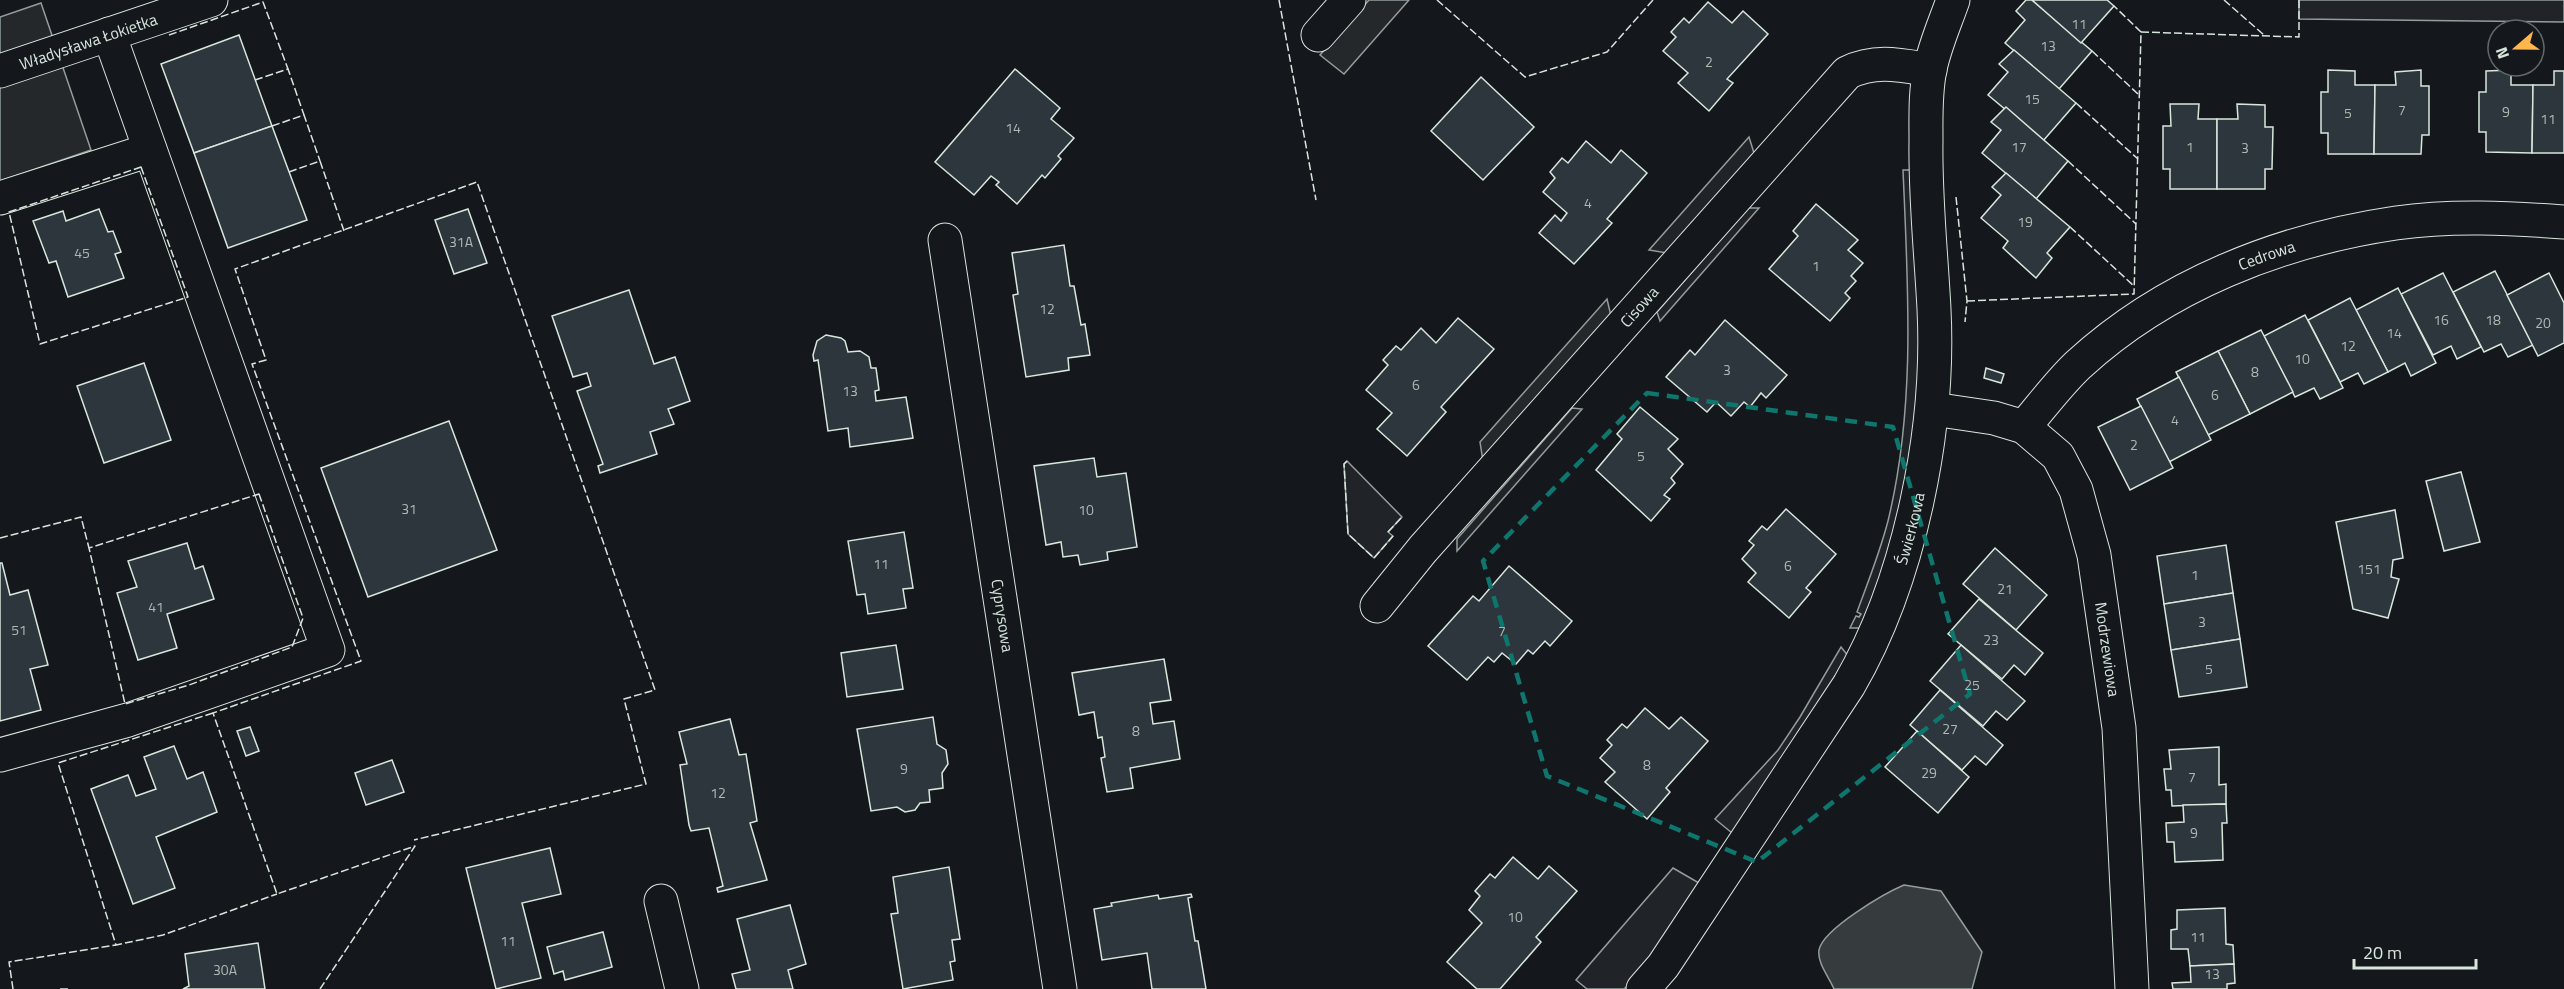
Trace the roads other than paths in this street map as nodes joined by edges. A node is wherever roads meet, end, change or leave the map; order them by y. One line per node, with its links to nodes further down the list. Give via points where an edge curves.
1 (211, 0): 4 (street, Władysława Łokietka)
2 (1348, 0): 5 (street)
3 (1953, 0): 6 (street, Świerkowa)
4 (109, 34): 7 (street, Władysława Łokietka); 8 (street)
5 (1318, 35)
6 (1929, 70): 12 (street, Świerkowa, via 1925,151 1934,311); 14 (street, Cisowa, via 1881,63 1847,73 1431,540)
7 (0, 71)
8 (150, 150): 9 (street); 15 (street, via 328,650 128,720)
9 (0, 198)
10 (2564, 222): 13 (street, Cedrowa, via 2488,218 2398,223 2313,239 2250,260 2204,280 2132,322 2069,373)
11 (945, 240): 18 (street, Cyprysowa)
12 (1933, 409): 13 (street, Modrzewiowa); 19 (street, Świerkowa, via 1906,546 1869,651 1663,966)
13 (2025, 427): 20 (street, Modrzewiowa, via 2058,456 2076,490 2094,555 2119,728)
14 (1377, 606)
15 (0, 755)
16 (661, 901): 17 (street)
17 (682, 989)
18 (1060, 989)
19 (1643, 989)
20 (2132, 989)

